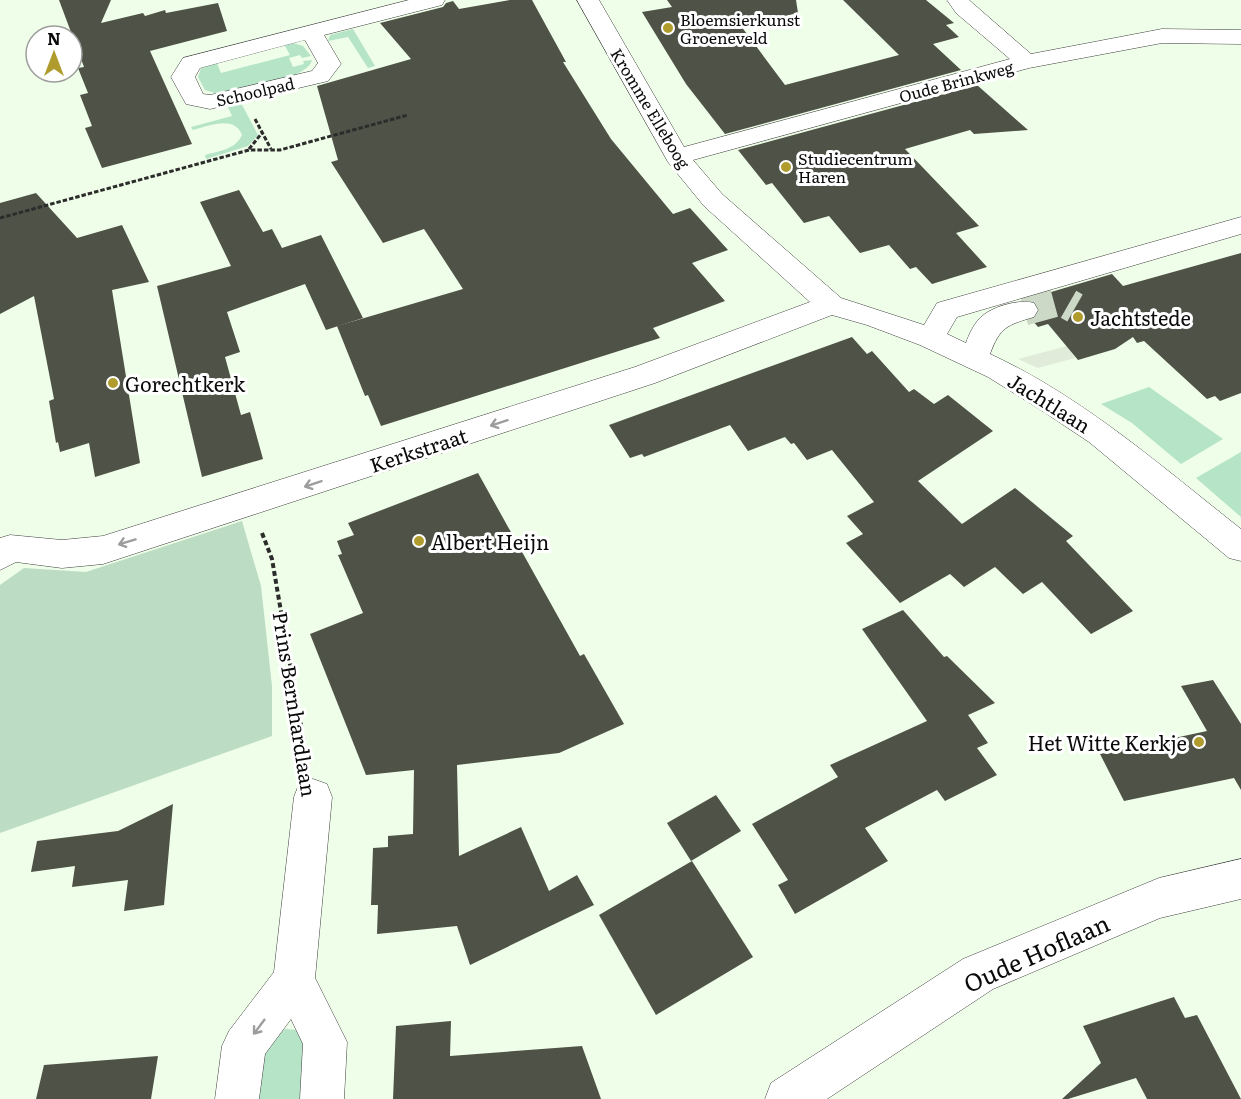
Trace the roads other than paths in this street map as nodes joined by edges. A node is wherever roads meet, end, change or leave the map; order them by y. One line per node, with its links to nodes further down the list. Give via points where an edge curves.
1 (434, 0): 4 (street, Schoolpad)
2 (588, 0): 7 (street, Kromme Elleboog)
3 (958, 0): 6 (street)
4 (311, 32): 4 (street, Schoolpad, via 191,63 183,76 194,99 210,102 320,76 330,64)
5 (1241, 37): 6 (street, Oude Brinkweg, via 1162,36)
6 (1026, 63): 7 (street, Oude Brinkweg)
7 (677, 157): 9 (street, Kromme Elleboog, via 713,200)
8 (1241, 225): 11 (street, via 947,310)
9 (831, 305): 11 (street, Jachtlaan); 13 (street, Kerkstraat, one-way to 13, via 645,375 103,550 62,554)
10 (1024, 310): 12 (street, via 988,324)
11 (930, 338): 12 (street, Jachtlaan)
12 (974, 358): 14 (street, Jachtlaan, via 1100,434)
13 (3, 543)
14 (1241, 548)
15 (314, 797): 17 (street, Prins Bernhardlaan)
16 (1241, 879): 20 (street, Oude Hoflaan, via 1159,898 978,974)
17 (294, 980): 18 (street, one-way to 18, via 244,1046); 19 (street, via 325,1042)
18 (237, 1099)
19 (322, 1099)
20 (787, 1099)

